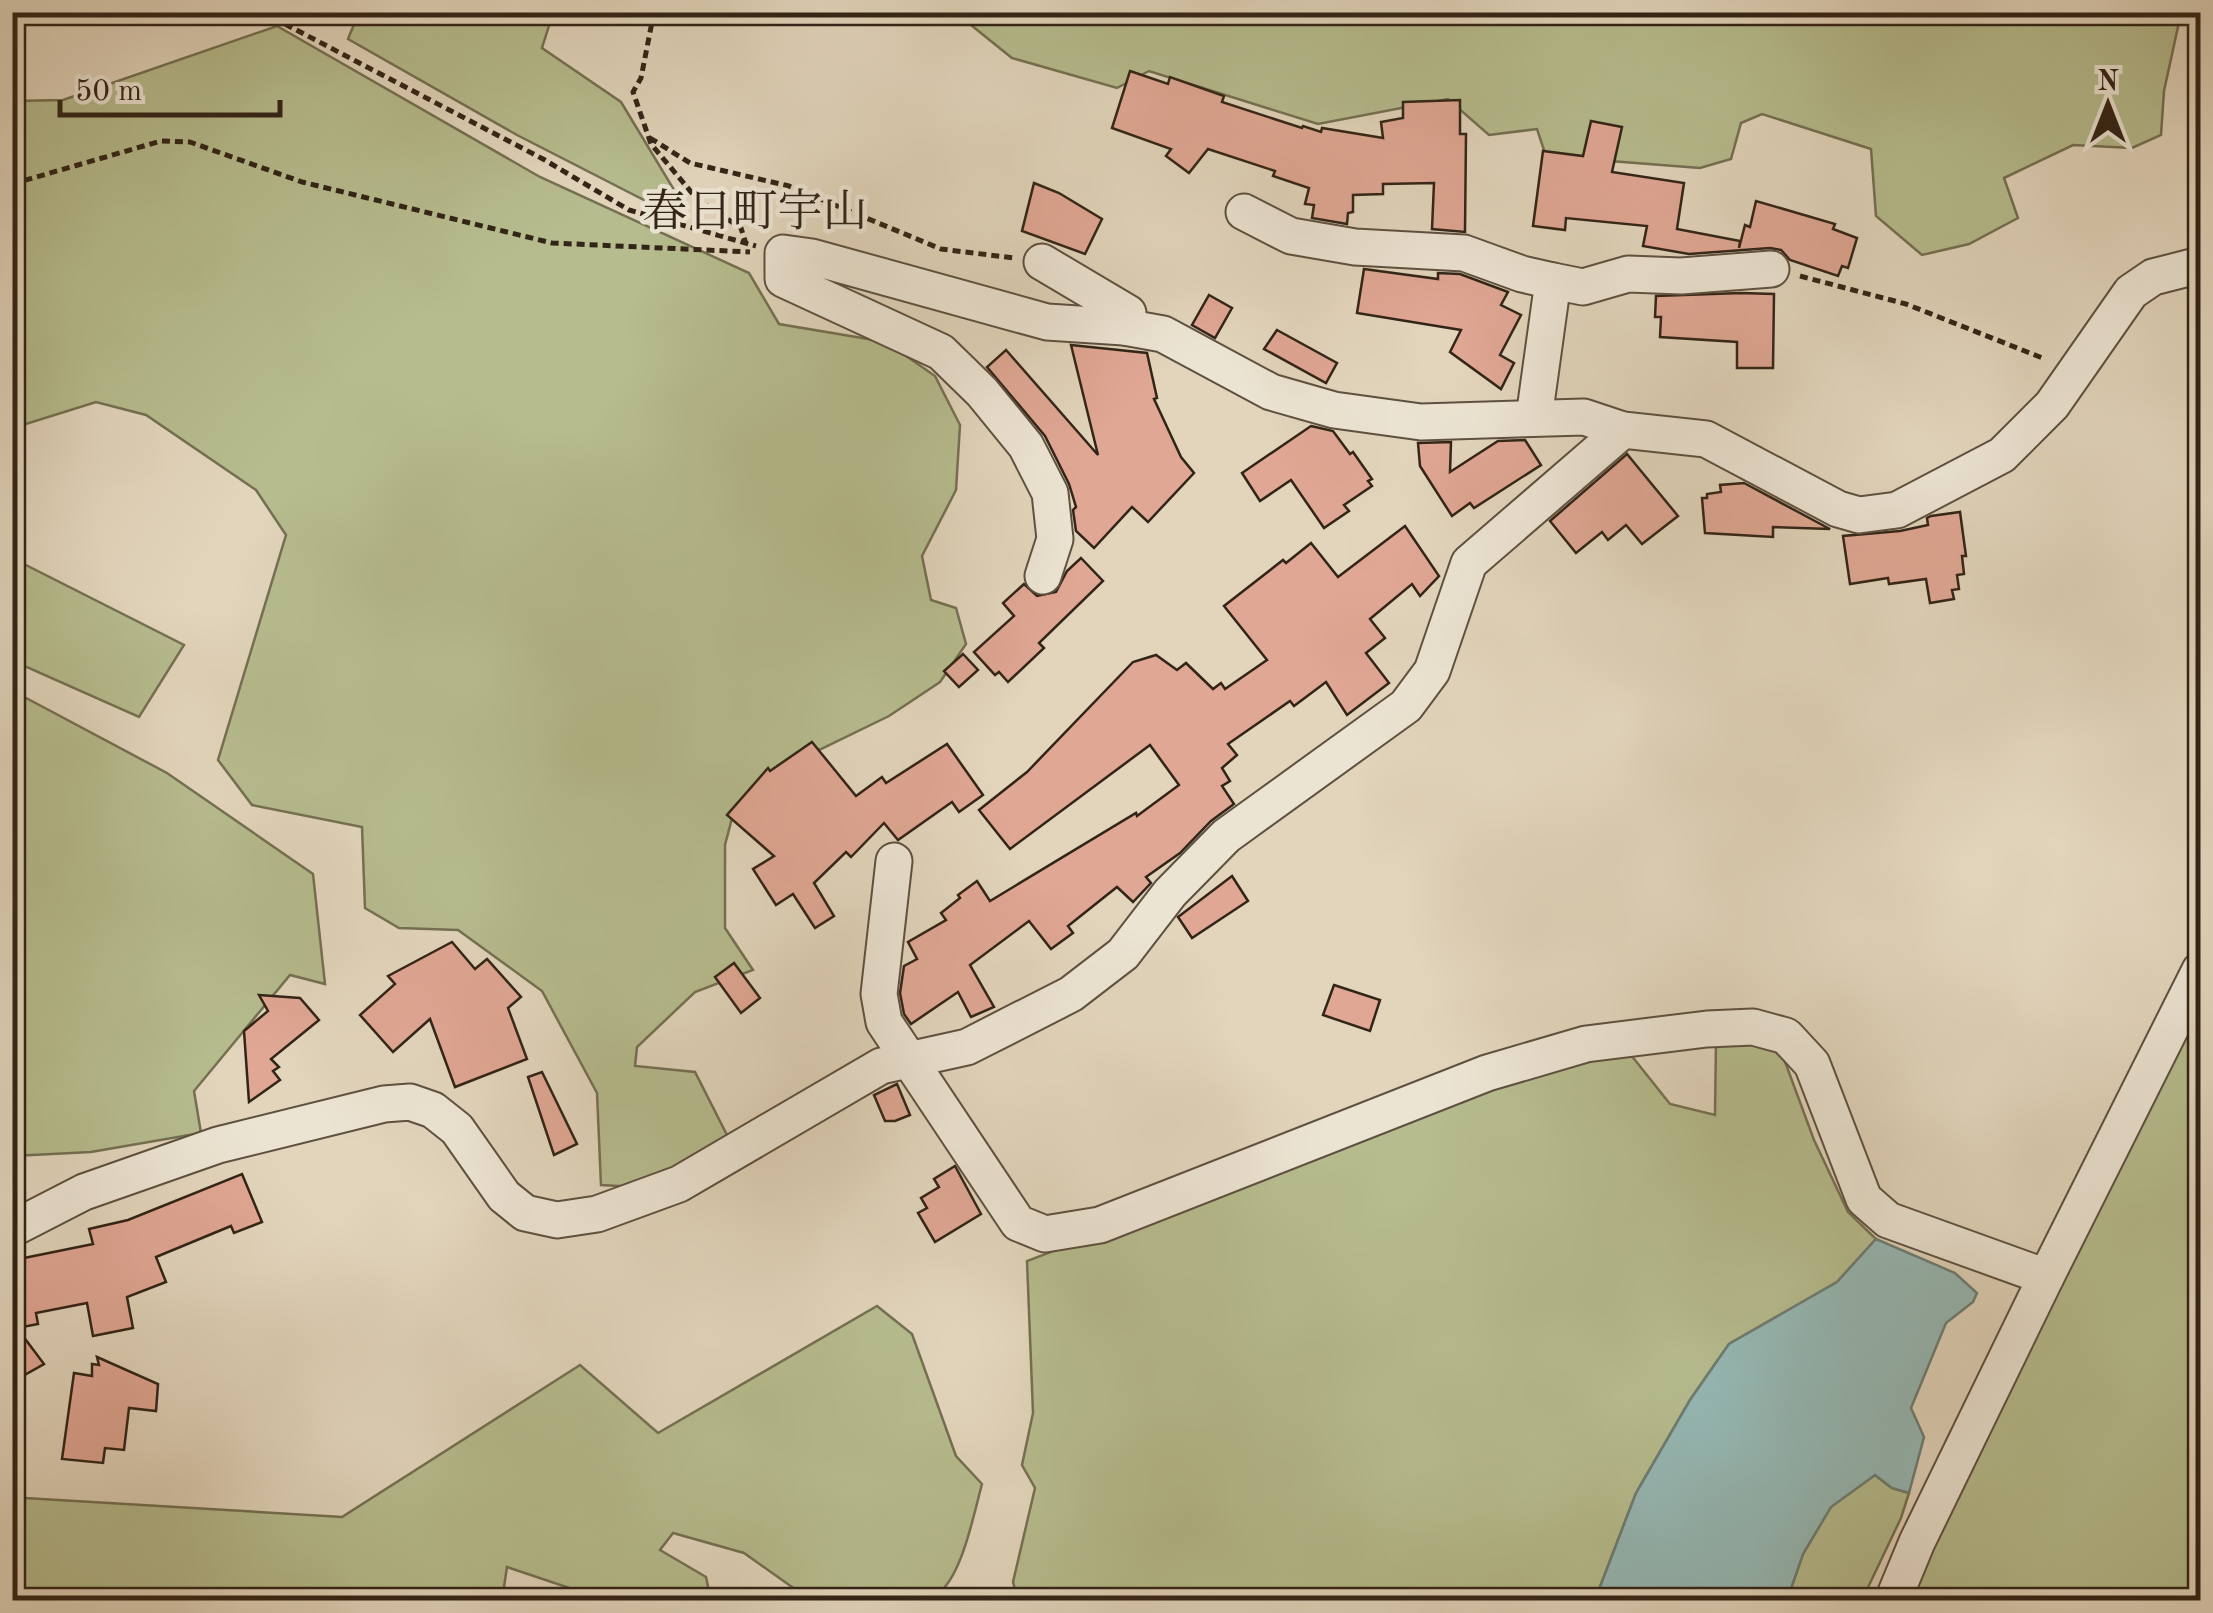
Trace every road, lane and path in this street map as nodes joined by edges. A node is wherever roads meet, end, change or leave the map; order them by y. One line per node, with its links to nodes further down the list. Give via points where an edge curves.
1 (262, 12): 6 (path, via 629,210)
2 (654, 12): 3 (path, via 642,78 633,92)
3 (650, 138): 6 (path, via 697,199 741,228); 8 (path, via 690,163 789,186 941,249)
4 (12, 184): 7 (path, via 161,141 190,142 302,182 552,242)
5 (1244, 212): 11 (street, via 1290,236 1355,248 1464,253)
6 (746, 244): 7 (path)
7 (783, 253): 12 (street, via 1047,322); 16 (street, via 783,279 941,352 1026,446 1050,493 1056,540)
8 (1042, 262): 12 (street, via 1128,313)
9 (2200, 265): 13 (street, via 2153,277 2131,292)
10 (1771, 268): 11 (street, via 1628,274 1583,287); 13 (path, via 1906,304)
11 (1552, 281): 14 (street)
12 (1124, 327): 14 (street, via 1163,334 1271,392 1334,410 1421,422)
13 (2076, 371): 15 (street, via 2002,455 1897,510 1859,516 1706,439)
14 (1534, 418): 15 (street, via 1584,417)
15 (1623, 430): 19 (street, via 1468,563 1432,671 1406,706 1226,836 1123,954 1071,994 968,1048)
16 (1043, 576)
17 (894, 861): 19 (street, via 878,994 884,1022)
18 (2200, 970): 21 (street)
19 (909, 1062): 20 (street, via 882,1066 679,1184 597,1214 557,1220 526,1212 504,1196 457,1129 410,1102 218,1145 84,1192); 21 (street, via 1018,1223 1045,1234 1100,1225 1487,1074 1586,1044 1753,1027 1786,1036 1812,1064 1864,1199 1888,1220)
20 (12, 1229)
21 (2046, 1277): 22 (street)
22 (1893, 1600)

